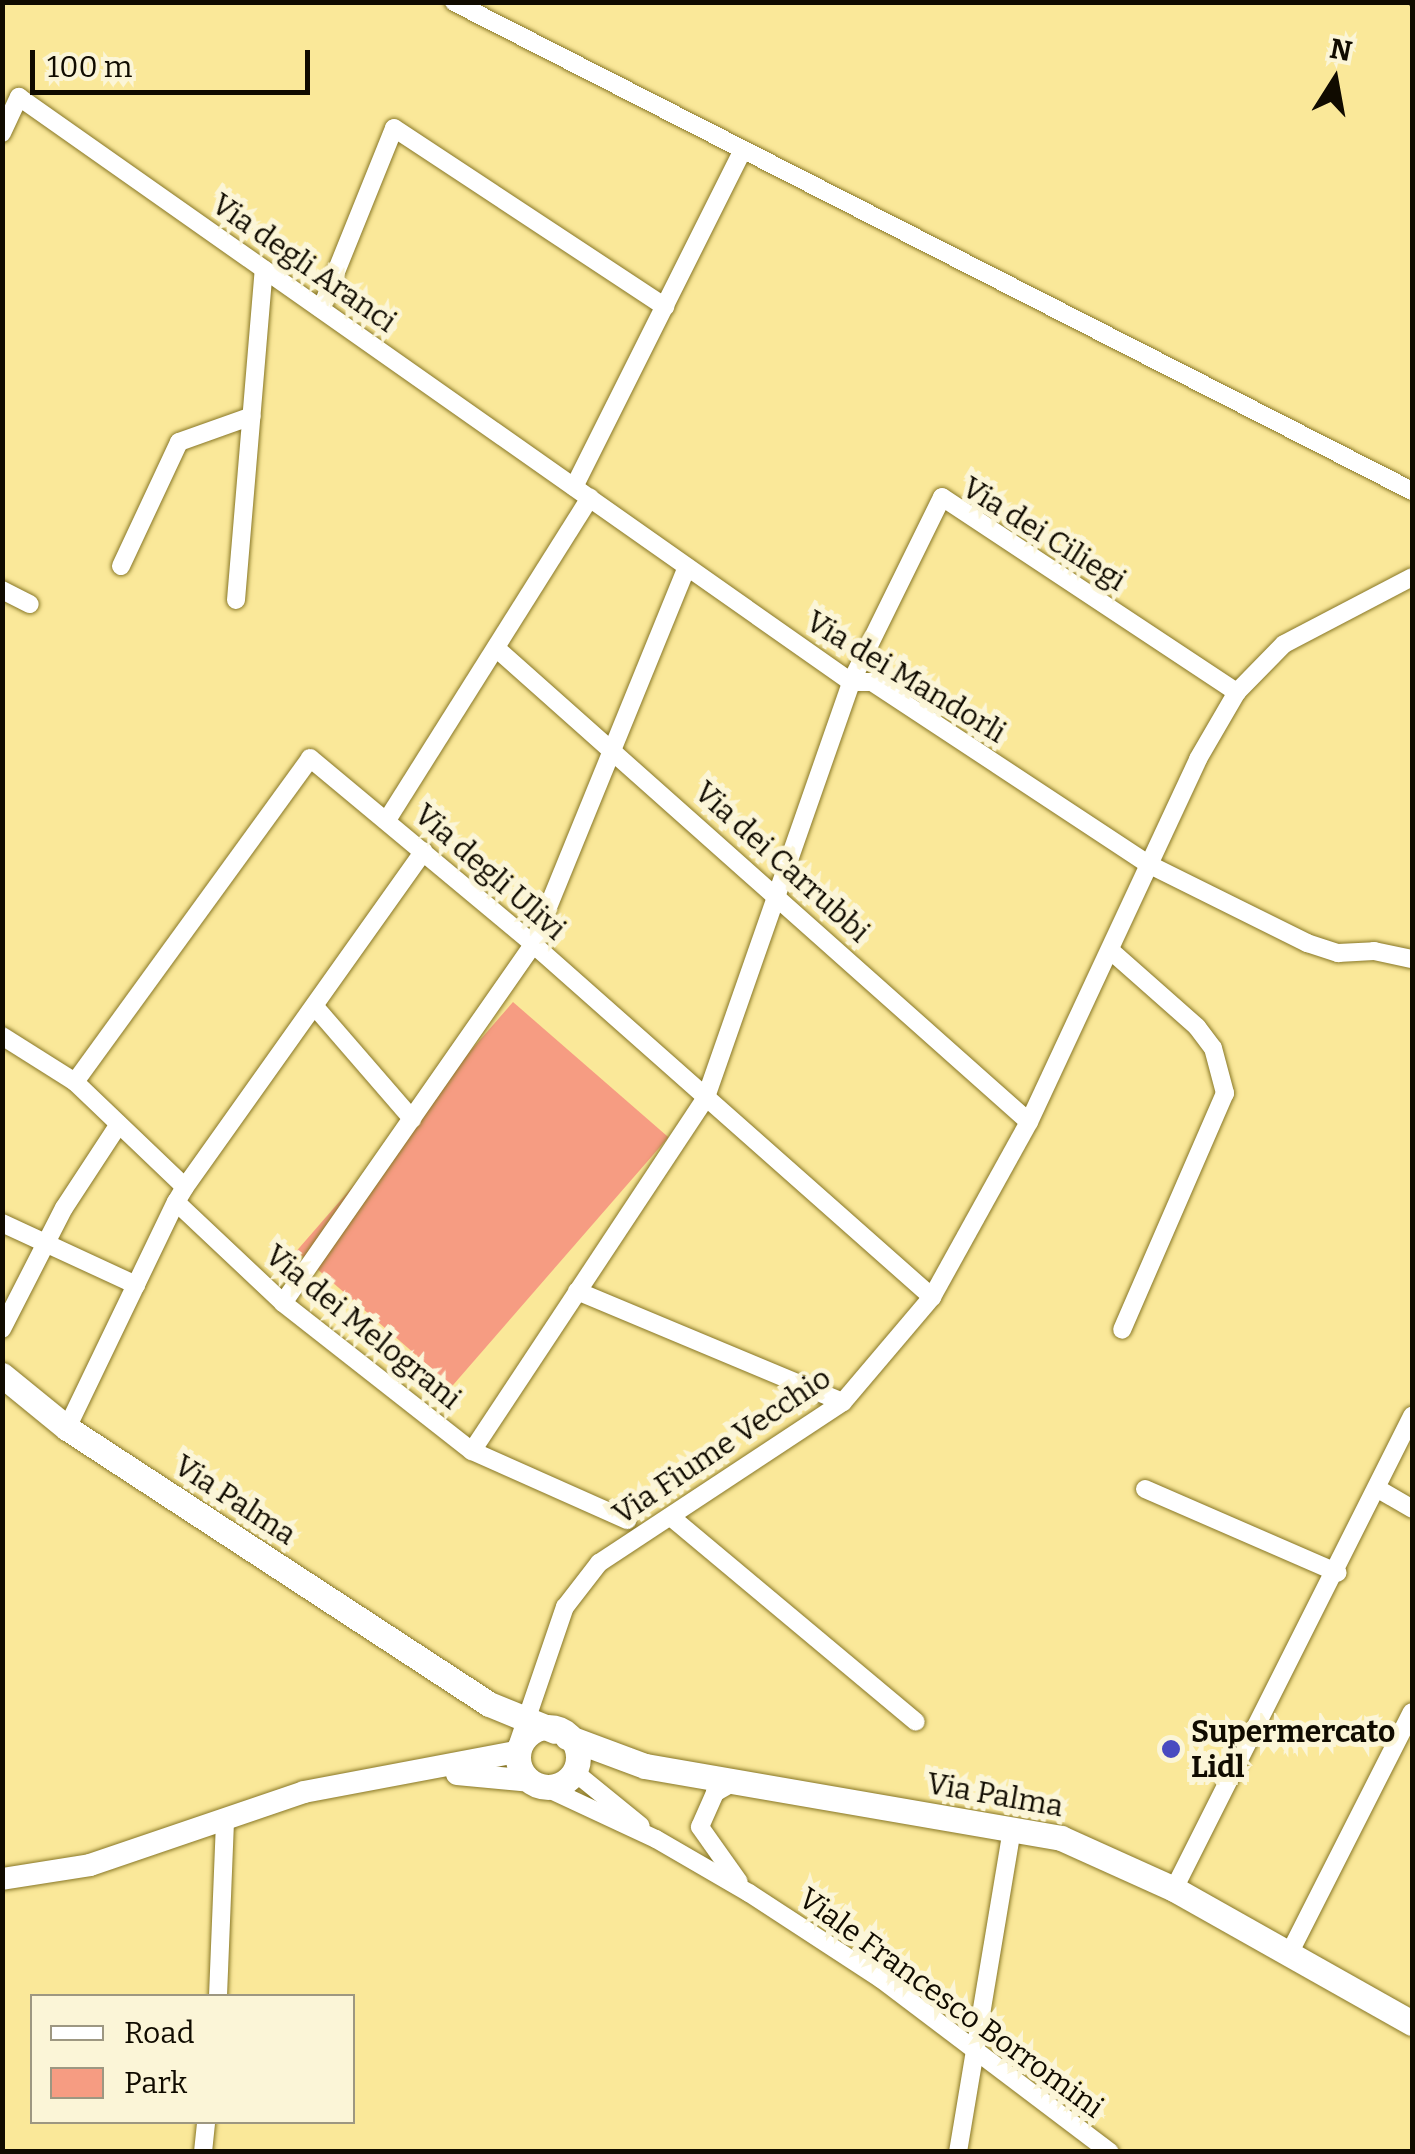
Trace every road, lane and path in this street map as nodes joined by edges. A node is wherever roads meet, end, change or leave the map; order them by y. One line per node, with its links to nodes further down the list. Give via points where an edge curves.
1 (454, 2): 3 (street)
2 (2, 134): 4 (street, Via degli Aranci, via 19,97)
3 (742, 152): 5 (street); 9 (street)
4 (264, 268): 6 (street, Via degli Aranci); 7 (street)
5 (664, 307): 6 (street, via 394,128); 8 (street)
6 (321, 309): 8 (street, Via degli Aranci)
7 (252, 416): 11 (street, via 178,442); 15 (street)
8 (574, 487): 10 (street, Via degli Aranci)
9 (1412, 492)
10 (590, 498): 12 (street, Via dei Mandorli); 17 (street)
11 (121, 566)
12 (688, 567): 18 (street, Via dei Mandorli); 20 (street)
13 (1412, 577): 19 (street, Via Fiume Vecchio, via 1296,637)
14 (2, 590): 16 (street)
15 (236, 600)
16 (30, 604)
17 (496, 648): 20 (street, Via dei Carrubbi); 21 (street)
18 (852, 682): 19 (street, Via dei Ciliegi, via 942,496); 23 (street, Via dei Mandorli, via 872,682); 24 (street)
19 (1237, 692): 23 (street, Via Fiume Vecchio)
20 (613, 750): 24 (street, Via dei Carrubbi); 25 (street)
21 (387, 820): 22 (street, Via degli Ulivi); 30 (street, Via degli Ulivi, via 310,758)
22 (424, 851): 25 (street, Via degli Ulivi); 28 (street)
23 (1148, 864): 26 (street, Via Fiume Vecchio); 27 (street, Via dei Mandorli, via 1306,943 1338,954 1374,950)
24 (778, 893): 31 (street); 33 (street, Via dei Carrubbi)
25 (533, 944): 31 (street, Via degli Ulivi); 32 (street)
26 (1110, 950): 33 (street, Via Fiume Vecchio); 43 (street, via 1205,1037 1223,1070 1225,1093)
27 (1412, 959)
28 (316, 1008): 32 (street); 35 (street)
29 (2, 1036): 30 (street, Via dei Melograni)
30 (75, 1082): 34 (street, Via dei Melograni)
31 (706, 1098): 39 (street); 40 (street, Via degli Ulivi)
32 (412, 1119): 41 (street)
33 (1029, 1122): 40 (street, Via Fiume Vecchio)
34 (119, 1124): 35 (street, Via dei Melograni); 37 (street)
35 (181, 1195): 38 (street); 41 (street, Via dei Melograni)
36 (2, 1223): 37 (street)
37 (46, 1244): 38 (street); 42 (street)
38 (136, 1286): 47 (street)
39 (577, 1292): 45 (street); 48 (street)
40 (932, 1297): 45 (street, Via Fiume Vecchio)
41 (283, 1303): 48 (street, Via dei Melograni)
42 (2, 1329)
43 (1122, 1330)
44 (2, 1375): 47 (main road, Via Palma)
45 (842, 1402): 52 (street, Via Fiume Vecchio)
46 (1412, 1416): 50 (street)
47 (67, 1428): 56 (main road, Via Palma)
48 (472, 1451): 53 (street, Via dei Melograni)
49 (1145, 1489): 54 (street)
50 (1378, 1490): 51 (street); 54 (street)
51 (1412, 1509)
52 (671, 1516): 55 (street, Via Fiume Vecchio, via 598,1563 565,1607); 58 (street)
53 (627, 1520)
54 (1338, 1572): 70 (street)
55 (539, 1672): 56 (street, via 512,1700); 59 (street, via 540,1696); 60 (street, Via Fiume Vecchio)
56 (489, 1704): 60 (main road); 60 (main road)
57 (1412, 1712): 72 (street)
58 (916, 1722)
59 (560, 1733): 60 (main road, via 531,1730); 61 (main road); 63 (main road, via 577,1747)
60 (519, 1740): 62 (street); 64 (main road)
61 (644, 1766): 63 (main road); 65 (main road, Via Palma)
62 (434, 1771): 64 (street); 66 (street, via 304,1792)
63 (578, 1771): 64 (main road, via 553,1786); 68 (street)
64 (534, 1782): 68 (street)
65 (732, 1783): 67 (main road, Via Palma); 71 (street, via 714,1793 700,1828)
66 (226, 1819): 69 (street, via 90,1866); 73 (street)
67 (1012, 1830): 70 (main road, Via Palma, via 1061,1838); 75 (street)
68 (656, 1838): 71 (street, Viale Francesco Borromini)
69 (2, 1879)
70 (1174, 1890): 72 (main road, Via Palma)
71 (749, 1894): 75 (street, Viale Francesco Borromini)
72 (1288, 1954): 74 (main road, Via Palma)
73 (218, 1994)
74 (1410, 2016)
75 (974, 2049): 78 (street); 79 (street, Viale Francesco Borromini)
76 (206, 2124): 77 (street)
77 (203, 2152)
78 (958, 2152)
79 (1110, 2152)

